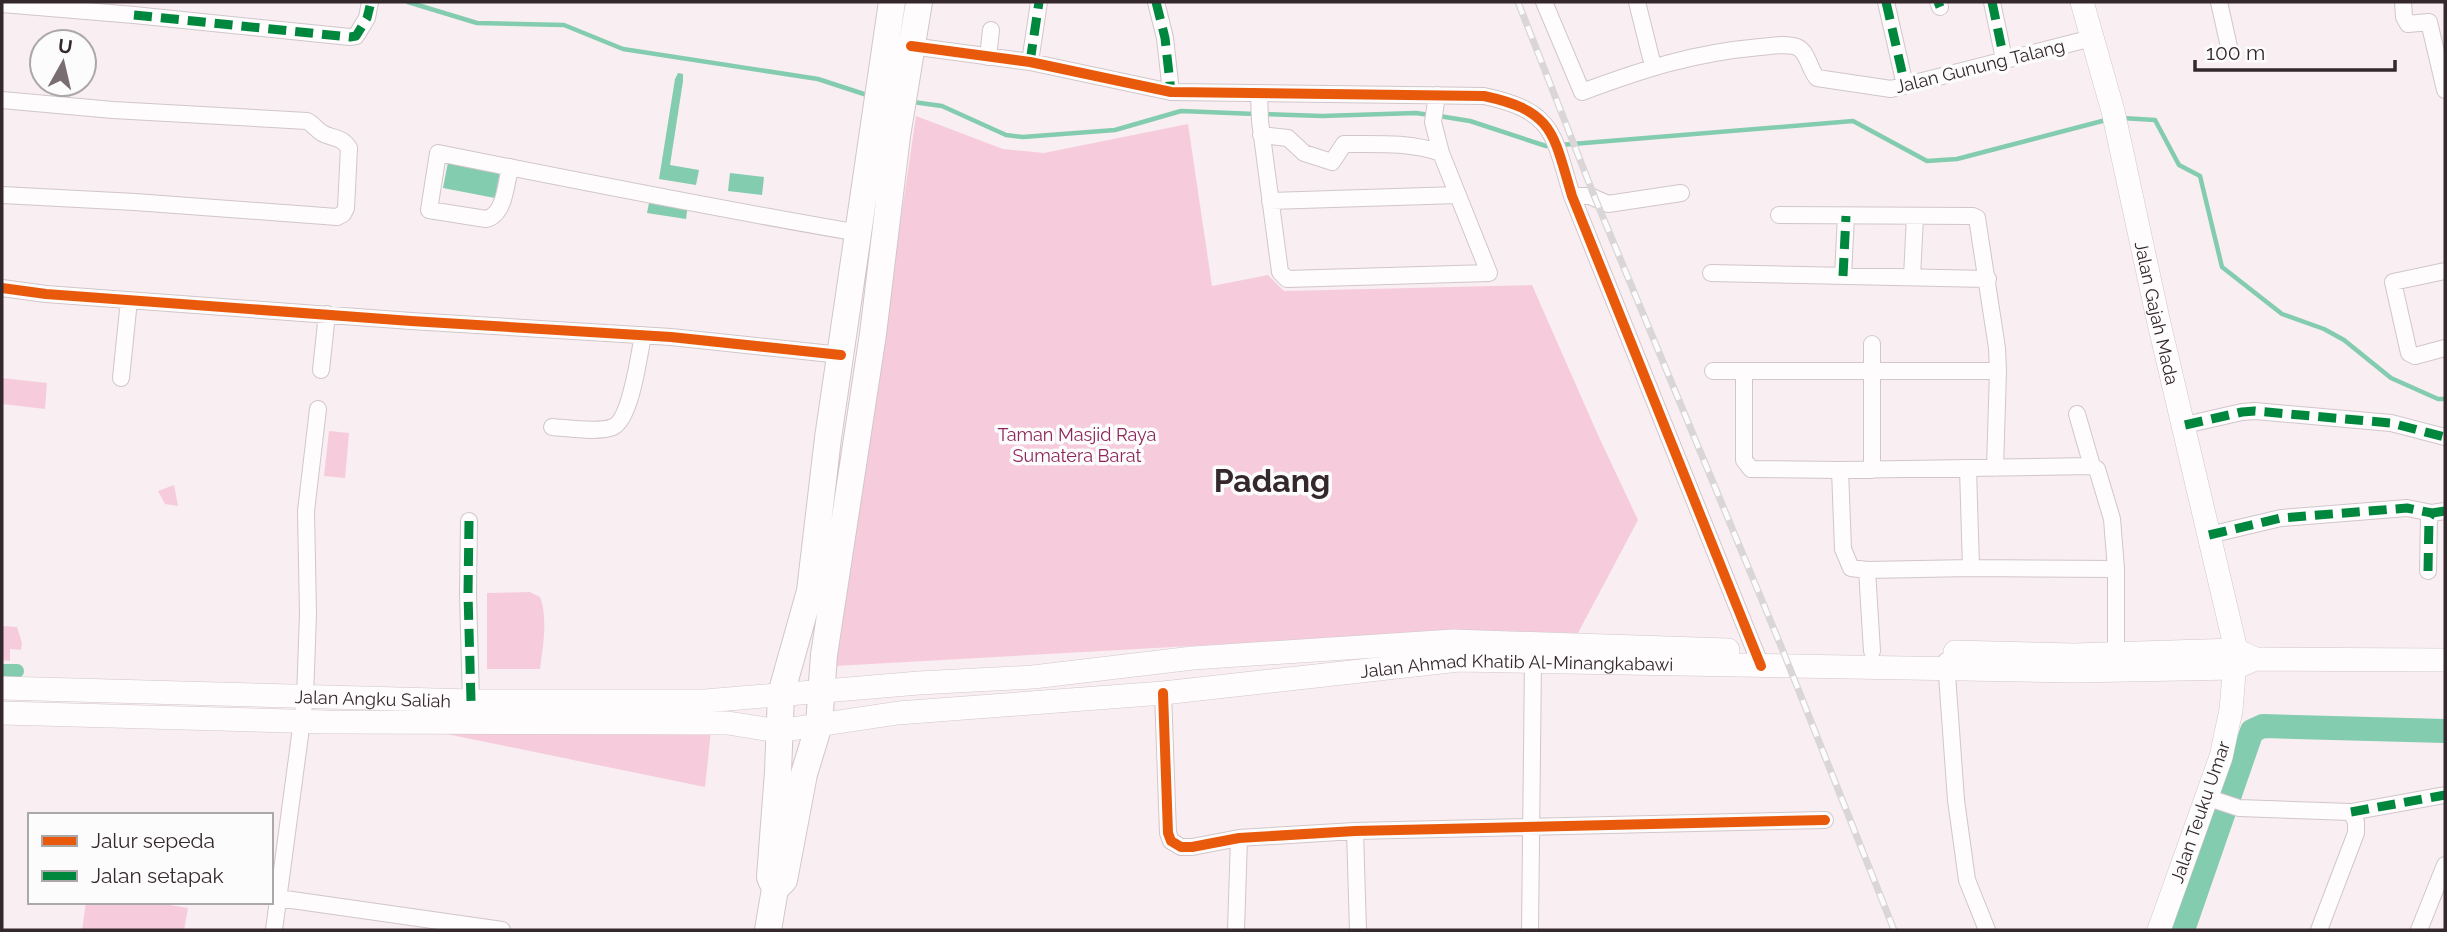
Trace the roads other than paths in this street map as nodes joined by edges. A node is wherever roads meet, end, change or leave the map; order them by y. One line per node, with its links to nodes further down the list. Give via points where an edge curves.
1 (892, 2): 24 (main road)
2 (919, 2): 18 (main road)
3 (1039, 2): 22 (street)
4 (1156, 2): 27 (street)
5 (1544, 2): 23 (street, via 1582,92)
6 (1637, 2): 23 (street)
7 (1886, 2): 25 (street)
8 (1992, 2): 21 (street)
9 (2082, 2): 17 (main road, Jalan Gajah Mada)
10 (2219, 2): 19 (street)
11 (2403, 2): 15 (street, via 2408,24)
12 (2, 4): 13 (street, via 350,37 361,32)
13 (370, 4)
14 (2445, 19): 15 (street)
15 (2429, 22): 26 (street)
16 (991, 30): 20 (street)
17 (2092, 38): 21 (street, Jalan Gunung Talang); 63 (main road, Jalan Gajah Mada)
18 (911, 46): 20 (street); 24 (main road)
19 (2229, 47)
20 (988, 57): 22 (street)
21 (2004, 59): 25 (street, Jalan Gunung Talang)
22 (1030, 62): 27 (street)
23 (1653, 66): 25 (street, Jalan Gunung Talang, via 1718,51 1782,45 1804,52 1817,78 1881,89)
24 (893, 78): 30 (main road)
25 (1905, 85)
26 (2445, 90)
27 (1171, 92): 31 (street)
28 (2, 100): 35 (street, via 307,121 321,132 339,137 349,148 346,208 337,217)
29 (1435, 107): 31 (street); 32 (street); 37 (street, via 1484,96 1532,111 1553,136)
30 (889, 109): 42 (main road); 89 (main road, via 873,334 824,655)
31 (1260, 114): 32 (street, via 1304,153 1332,162 1344,144 1396,144); 38 (street)
32 (1441, 153): 36 (street)
33 (510, 167): 33 (street, via 438,153 429,209 492,218 499,210); 42 (street)
34 (1681, 193): 37 (street, via 1608,204 1590,196)
35 (2, 195)
36 (1458, 195): 38 (street); 38 (street, via 1489,273 1287,279 1280,272)
37 (1572, 196): 81 (street)
38 (1270, 201)
39 (1779, 215): 40 (street)
40 (1846, 216): 41 (street); 45 (street)
41 (1915, 216): 46 (street); 47 (street, via 1977,218)
42 (859, 233): 54 (main road)
43 (2445, 271): 53 (street, via 2393,282 2409,353 2415,356)
44 (1711, 273): 45 (street)
45 (1843, 276): 46 (street)
46 (1912, 276): 47 (street)
47 (1988, 279): 59 (street)
48 (2, 288): 49 (street)
49 (129, 300): 50 (street); 60 (street)
50 (327, 314): 51 (street); 55 (street)
51 (643, 335): 54 (street); 64 (street, via 627,409 620,421 603,430)
52 (1872, 344): 57 (street)
53 (2445, 348)
54 (841, 355): 91 (main road, via 810,591)
55 (321, 369)
56 (1713, 371): 58 (street)
57 (1871, 371): 58 (street); 59 (street); 69 (street)
58 (1744, 372): 70 (street, via 1744,460 1748,467)
59 (1998, 372): 68 (street)
60 (121, 378)
61 (318, 409): 93 (street, via 306,511)
62 (2077, 414): 66 (street)
63 (2185, 425): 65 (street, via 2255,411 2391,423); 73 (main road, Jalan Gajah Mada)
64 (552, 427)
65 (2445, 437)
66 (2092, 466): 68 (street); 75 (street, via 2097,469 2112,519)
67 (1968, 468): 68 (street); 69 (street); 74 (street)
68 (1995, 468)
69 (1872, 470): 70 (street)
70 (1840, 471): 76 (street, via 1843,549 1851,568)
71 (2438, 512): 73 (street, via 2407,508 2281,518); 77 (street, via 2429,518)
72 (469, 521): 92 (street)
73 (2209, 535): 82 (main road, Jalan Gajah Mada, via 2230,624)
74 (1971, 568): 75 (street); 76 (street)
75 (2116, 569): 80 (street)
76 (1867, 570): 79 (street)
77 (2428, 571)
78 (1356, 647): 81 (main road, Jalan Ahmad Khatib Al-Minangkabawi, via 1452,641); 87 (main road); 89 (main road, Jalan Ahmad Khatib Al-Minangkabawi)
79 (1872, 651): 81 (main road, Jalan Ahmad Khatib Al-Minangkabawi); 83 (main road, Jalan Ahmad Khatib Al-Minangkabawi)
80 (2116, 653): 82 (main road, Jalan Ahmad Khatib Al-Minangkabawi); 86 (main road, Jalan Ahmad Khatib Al-Minangkabawi)
81 (1758, 658): 83 (main road, Jalan Ahmad Khatib Al-Minangkabawi); 85 (main road, Jalan Ahmad Khatib Al-Minangkabawi)
82 (2233, 659): 84 (main road); 86 (main road, Jalan Ahmad Khatib Al-Minangkabawi); 98 (main road, Jalan Teuku Umar, via 2231,710); 114 (main road, Jalan Teuku Umar)
83 (1946, 660): 86 (main road, Jalan Ahmad Khatib Al-Minangkabawi); 113 (street, via 1967,880)
84 (2445, 660)
85 (1533, 661): 87 (main road, Jalan Ahmad Khatib Al-Minangkabawi, via 1459,660); 101 (street)
86 (2074, 663)
87 (1358, 671): 90 (main road, Jalan Ahmad Khatib Al-Minangkabawi)
88 (2, 688): 93 (main road, Jalan Angku Saliah)
89 (823, 691): 91 (main road, Jalan Ahmad Khatib Al-Minangkabawi); 95 (main road)
90 (1163, 693): 95 (main road, Jalan Ahmad Khatib Al-Minangkabawi, via 898,713); 103 (street, via 1171,841 1192,847)
91 (780, 694): 92 (main road, Jalan Angku Saliah, via 744,699); 96 (main road)
92 (471, 701): 93 (main road, Jalan Angku Saliah)
93 (304, 709): 94 (main road, Jalan Angku Saliah); 96 (main road, Jalan Angku Saliah, via 744,724); 106 (street)
94 (2, 713)
95 (819, 725): 96 (main road, Jalan Ahmad Khatib Al-Minangkabawi); 105 (main road, via 804,774 784,880)
96 (778, 731): 105 (main road, via 770,877)
97 (2445, 795): 99 (street)
98 (2211, 799): 99 (street, via 2239,808); 115 (main road, Jalan Teuku Umar)
99 (2351, 812): 116 (street, via 2356,833)
100 (1825, 820): 101 (street)
101 (1531, 827): 102 (street); 112 (street)
102 (1355, 831): 103 (street); 111 (street)
103 (1239, 838): 110 (street)
104 (2445, 865): 117 (street)
105 (775, 889): 109 (main road)
106 (278, 898): 107 (street); 108 (street)
107 (274, 930)
108 (502, 930)
109 (768, 930)
110 (1236, 930)
111 (1358, 930)
112 (1530, 930)
113 (1987, 930)
114 (2146, 930)
115 (2159, 930)
116 (2319, 930)
117 (2419, 930)

